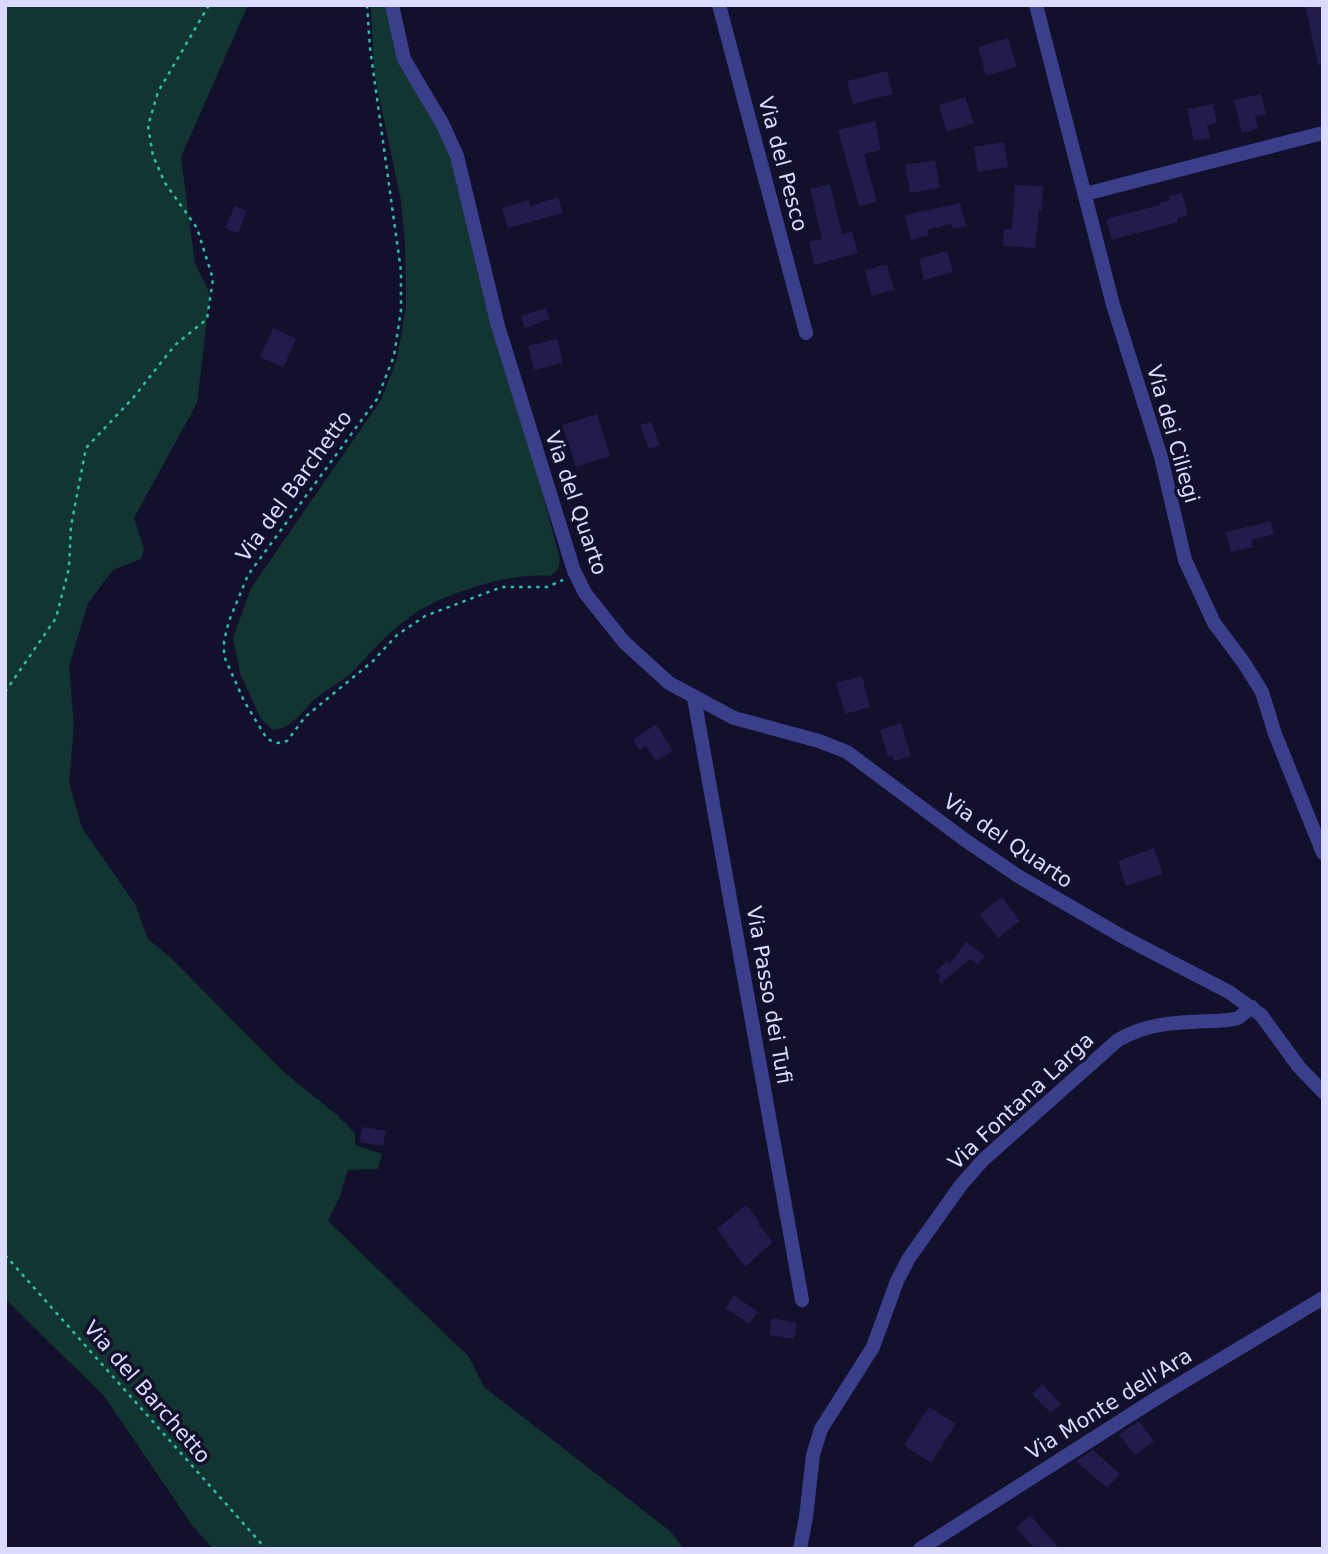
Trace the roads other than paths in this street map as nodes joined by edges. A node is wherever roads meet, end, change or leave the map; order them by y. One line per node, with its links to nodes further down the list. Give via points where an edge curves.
1 (392, 5): 7 (street, Via del Quarto, via 404,58 457,156 498,327 573,571 585,593 634,653)
2 (719, 5): 6 (street, Via del Pesco)
3 (1036, 5): 5 (street, Via dei Ciliegi)
4 (1323, 133): 5 (street)
5 (1085, 194): 8 (street, Via dei Ciliegi, via 1113,305 1161,457 1185,560 1213,623 1262,692)
6 (806, 333)
7 (694, 698): 9 (street, Via del Quarto, via 742,721 847,752 1008,870); 12 (street, Via Passo dei Tufi)
8 (1323, 853)
9 (1252, 1007): 10 (street, Via del Quarto); 13 (street, Via Fontana Larga, via 1233,1019 1164,1023 1118,1040 990,1152 968,1177 909,1258 873,1347 821,1429)
10 (1323, 1092)
11 (1323, 1298): 14 (street, Via Monte dell'Ara)
12 (802, 1300)
13 (800, 1549)
14 (920, 1549)

